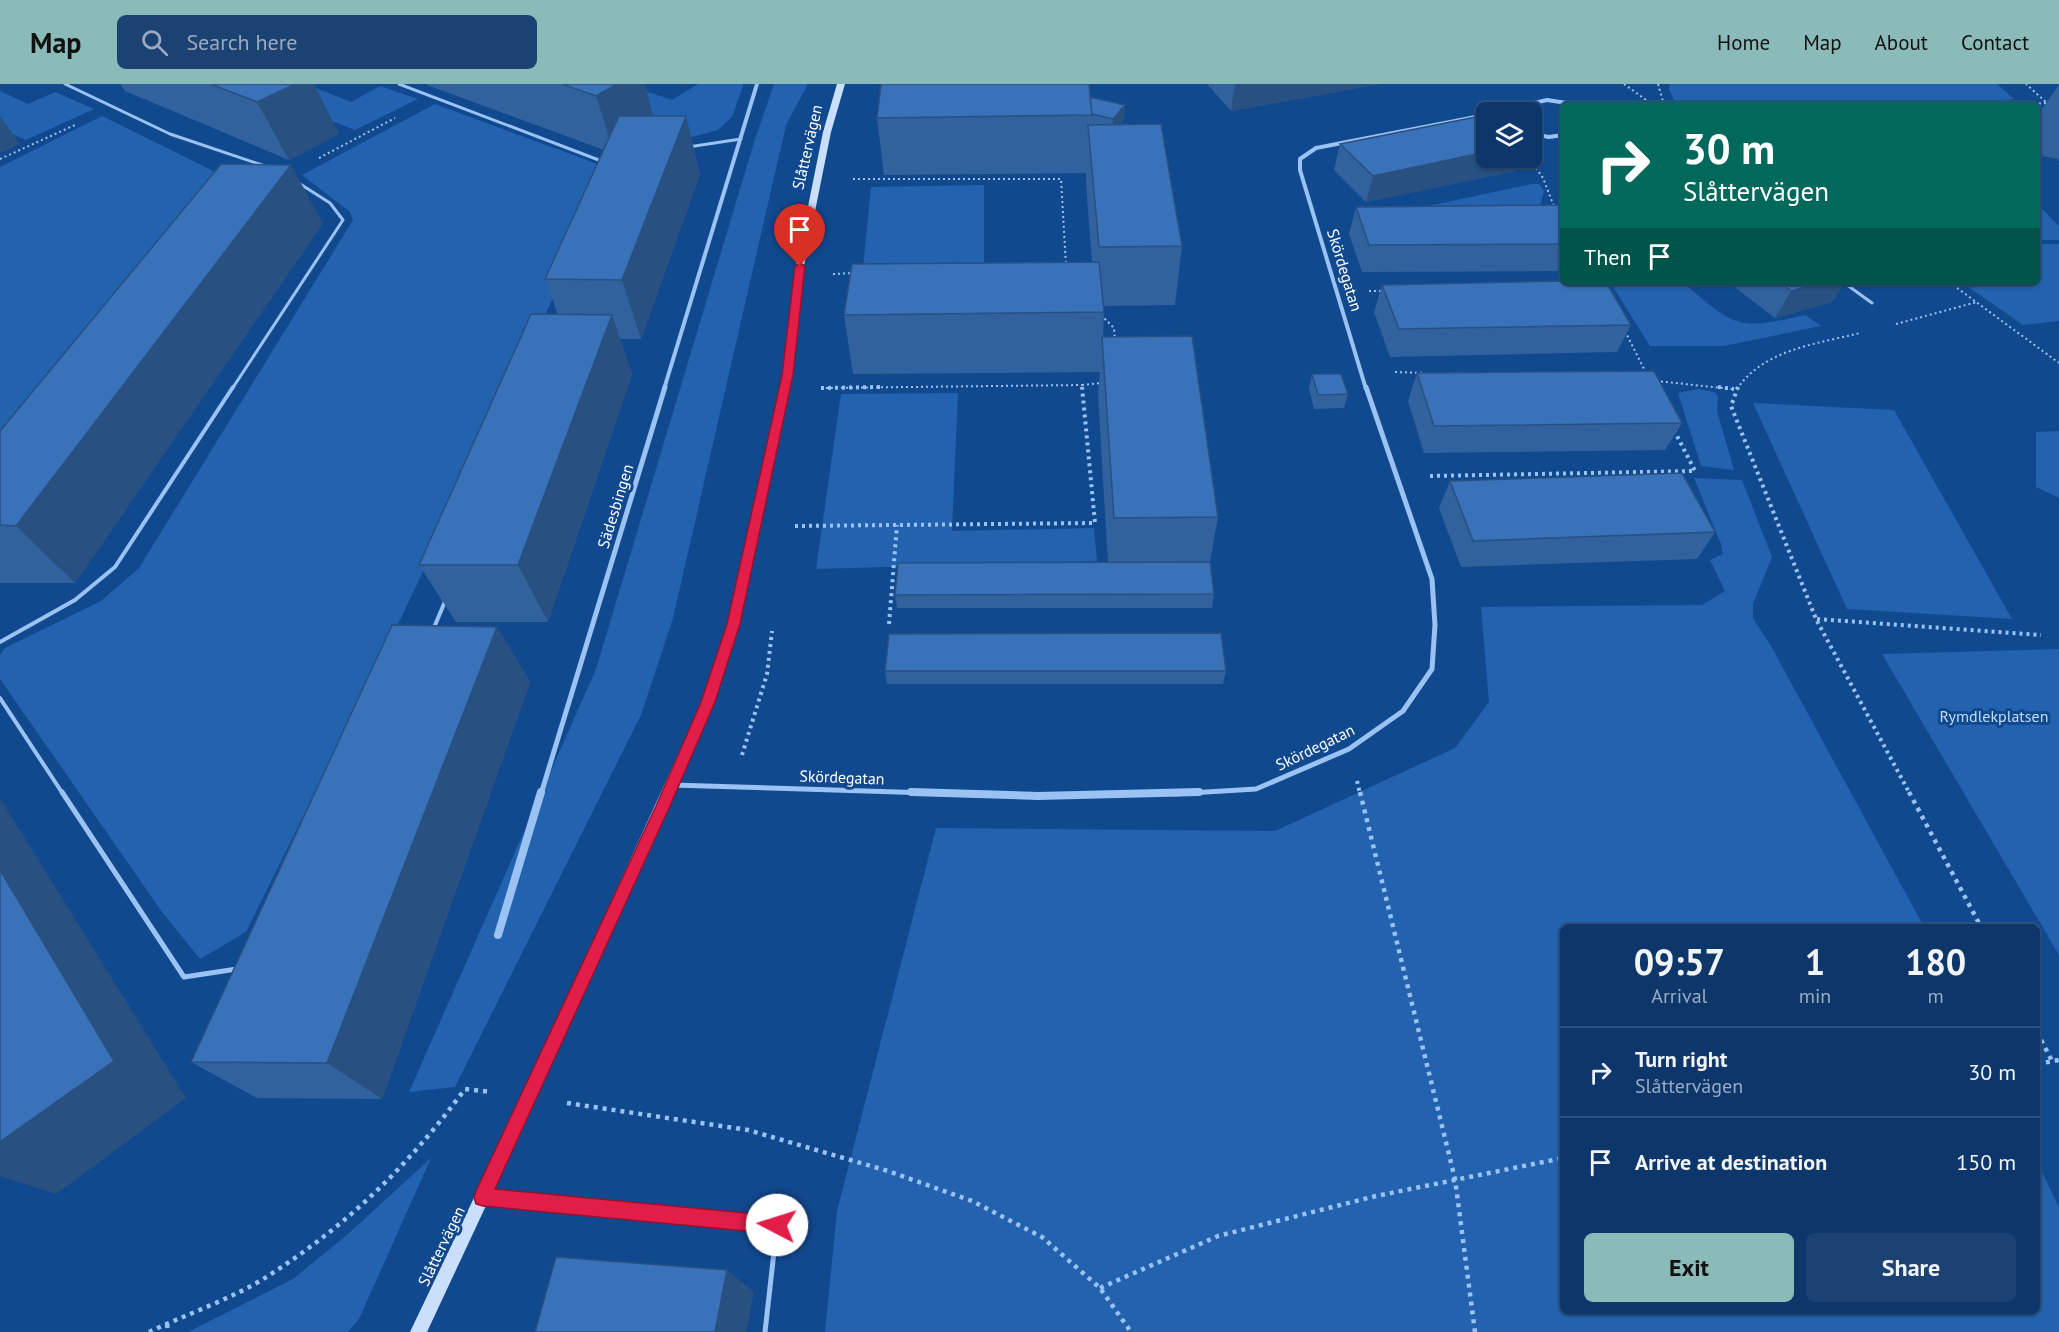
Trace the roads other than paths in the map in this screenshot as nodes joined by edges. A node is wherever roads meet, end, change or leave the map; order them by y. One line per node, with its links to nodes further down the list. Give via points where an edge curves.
1 (65, 84): 13 (lane, via 170,134)
2 (399, 84): 12 (lane, via 603,162)
3 (757, 84): 10 (street, Sädesbingen)
4 (841, 84): 21 (street, Slåttervägen, via 813,193 788,375 734,624 708,702)
5 (1539, 102): 6 (street)
6 (1560, 102)
7 (1476, 117): 21 (street, Skördegatan, via 1316,148 1300,159 1300,170 1361,371 1432,579 1432,669 1403,711 1349,748 1256,789 1038,796)
8 (1560, 135): 9 (street)
9 (1542, 136)
10 (741, 139): 11 (lane); 22 (street, Sädesbingen)
11 (679, 149)
12 (612, 162)
13 (267, 167)
14 (286, 176): 19 (lane, via 328,203 344,220 116,567 66,608)
15 (1847, 285): 16 (lane)
16 (1872, 303)
17 (450, 589): 18 (lane)
18 (432, 633)
19 (0, 642)
20 (0, 698): 23 (lane, via 184,977)
21 (672, 785): 24 (street, Slåttervägen)
22 (498, 935)
23 (239, 969)
24 (483, 1197): 25 (street, Slåttervägen); 26 (lane, via 777,1225)
25 (418, 1332)
26 (765, 1332)

